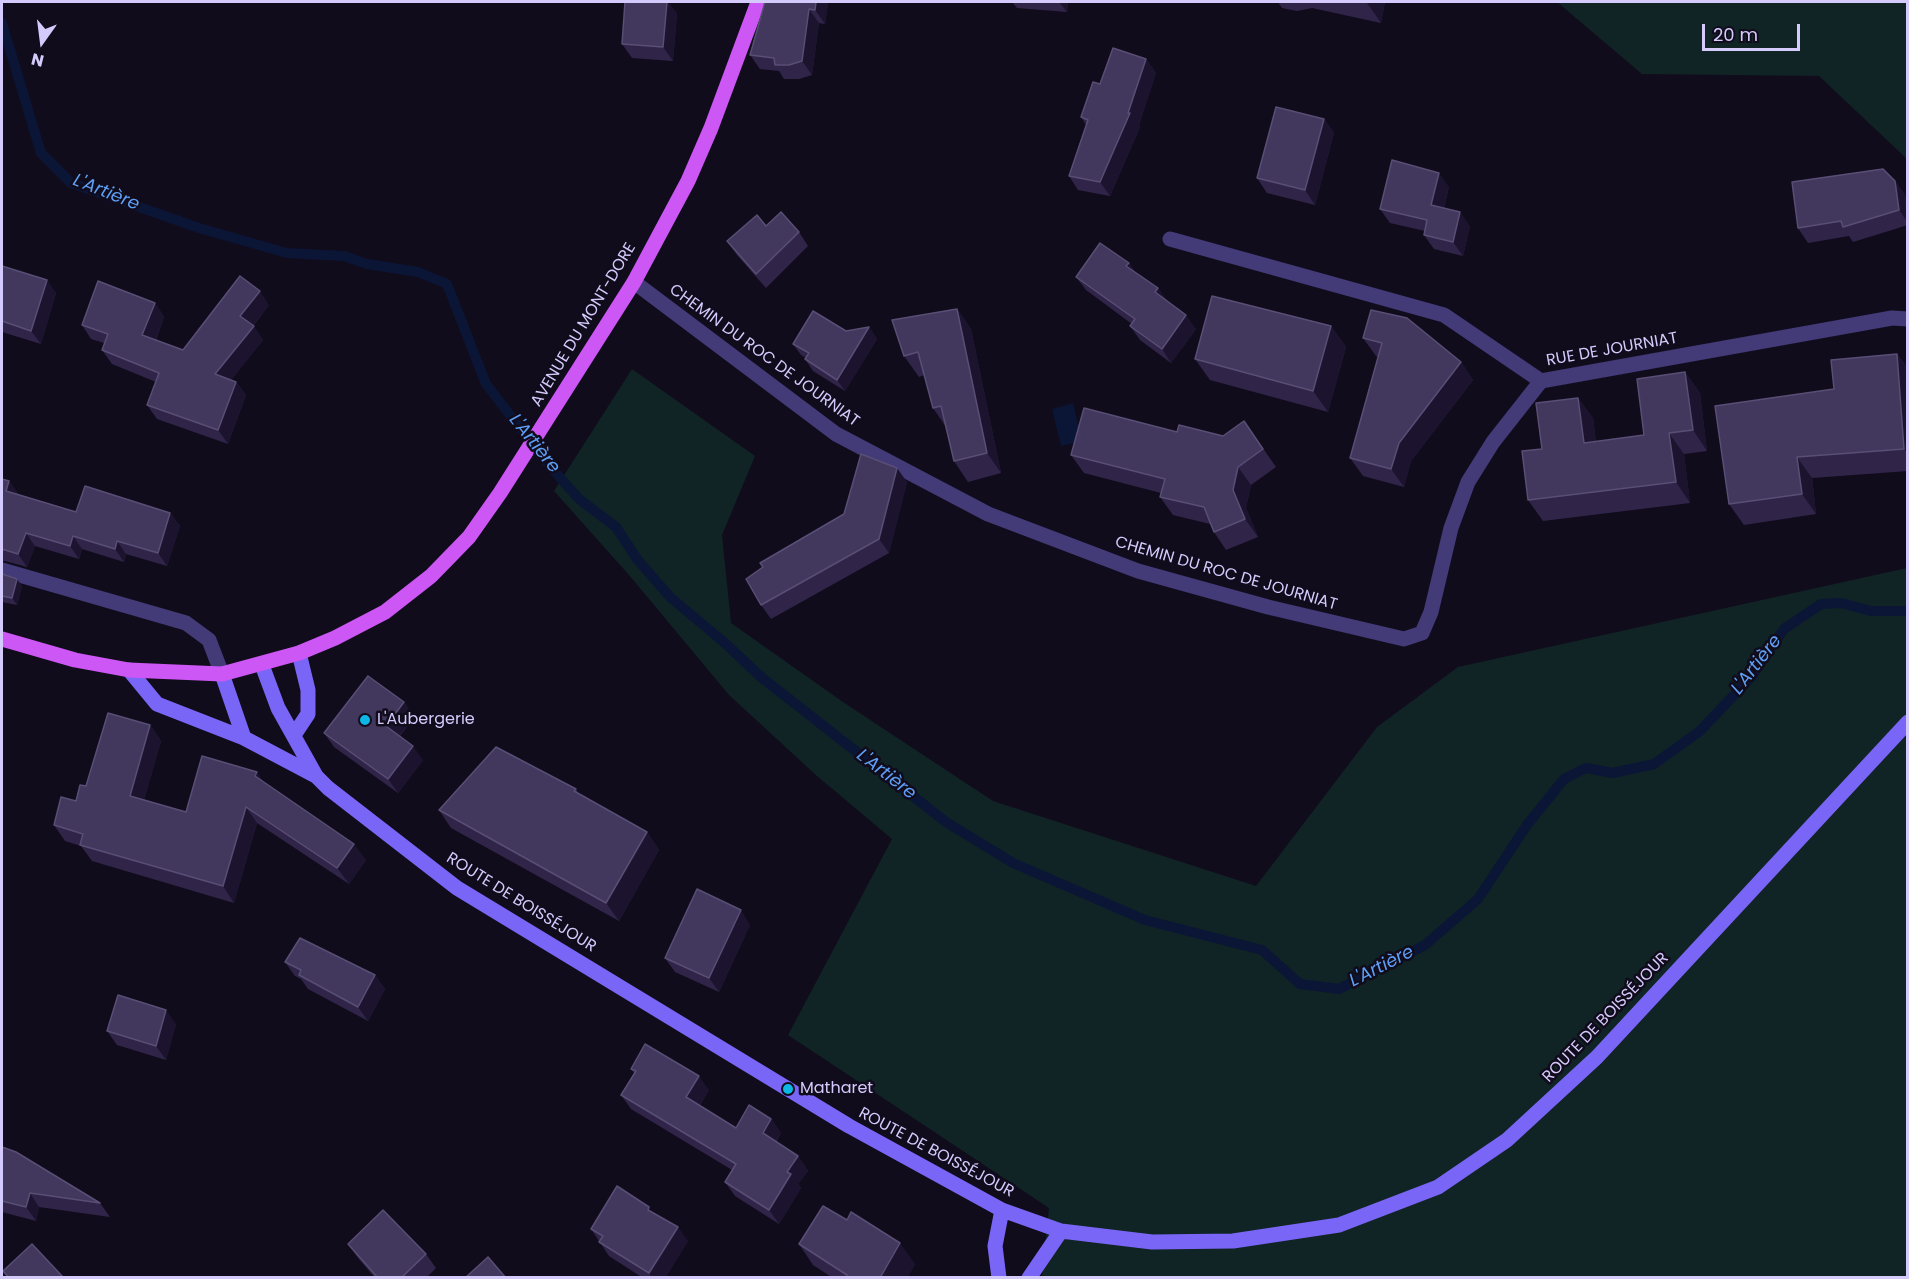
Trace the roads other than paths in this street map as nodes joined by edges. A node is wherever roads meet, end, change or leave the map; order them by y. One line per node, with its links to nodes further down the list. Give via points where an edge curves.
1 (758, 2): 3 (main road, AVENUE DU MONT-DORE, via 688,180)
2 (1170, 239): 5 (street, RUE DE JOURNIAT, via 1444,315)
3 (634, 282): 5 (street, CHEMIN DU ROC DE JOURNIAT, via 836,434 988,514 1138,571 1404,639 1422,633 1431,612 1451,528 1468,482 1493,442); 8 (main road, AVENUE DU MONT-DORE, via 469,537 431,576 385,612)
4 (1908, 319): 5 (street, RUE DE JOURNIAT, via 1892,318)
5 (1541, 381)
6 (2, 570): 11 (street, via 186,623 208,640)
7 (2, 639): 10 (main road, AVENUE DU MONT-DORE, via 75,660)
8 (299, 654): 9 (main road, AVENUE DU MONT-DORE); 13 (street, via 308,690 308,714)
9 (262, 665): 11 (main road, AVENUE DU MONT-DORE); 13 (street, ROUTE DE BOISSÉJOUR, via 278,708)
10 (129, 670): 11 (main road, AVENUE DU MONT-DORE); 14 (street, ROUTE DE BOISSÉJOUR, via 157,704)
11 (222, 674): 14 (street)
12 (1908, 722): 17 (street, ROUTE DE BOISSÉJOUR, via 1597,1057 1507,1140 1438,1187 1339,1225 1233,1241 1152,1242)
13 (294, 735): 15 (street, ROUTE DE BOISSÉJOUR)
14 (244, 738): 15 (street, ROUTE DE BOISSÉJOUR)
15 (316, 776): 16 (street, ROUTE DE BOISSÉJOUR, via 457,888 849,1126)
16 (1002, 1210): 17 (street, ROUTE DE BOISSÉJOUR); 18 (street, via 994,1246)
17 (1061, 1232): 19 (street)
18 (999, 1278)
19 (1029, 1278)

